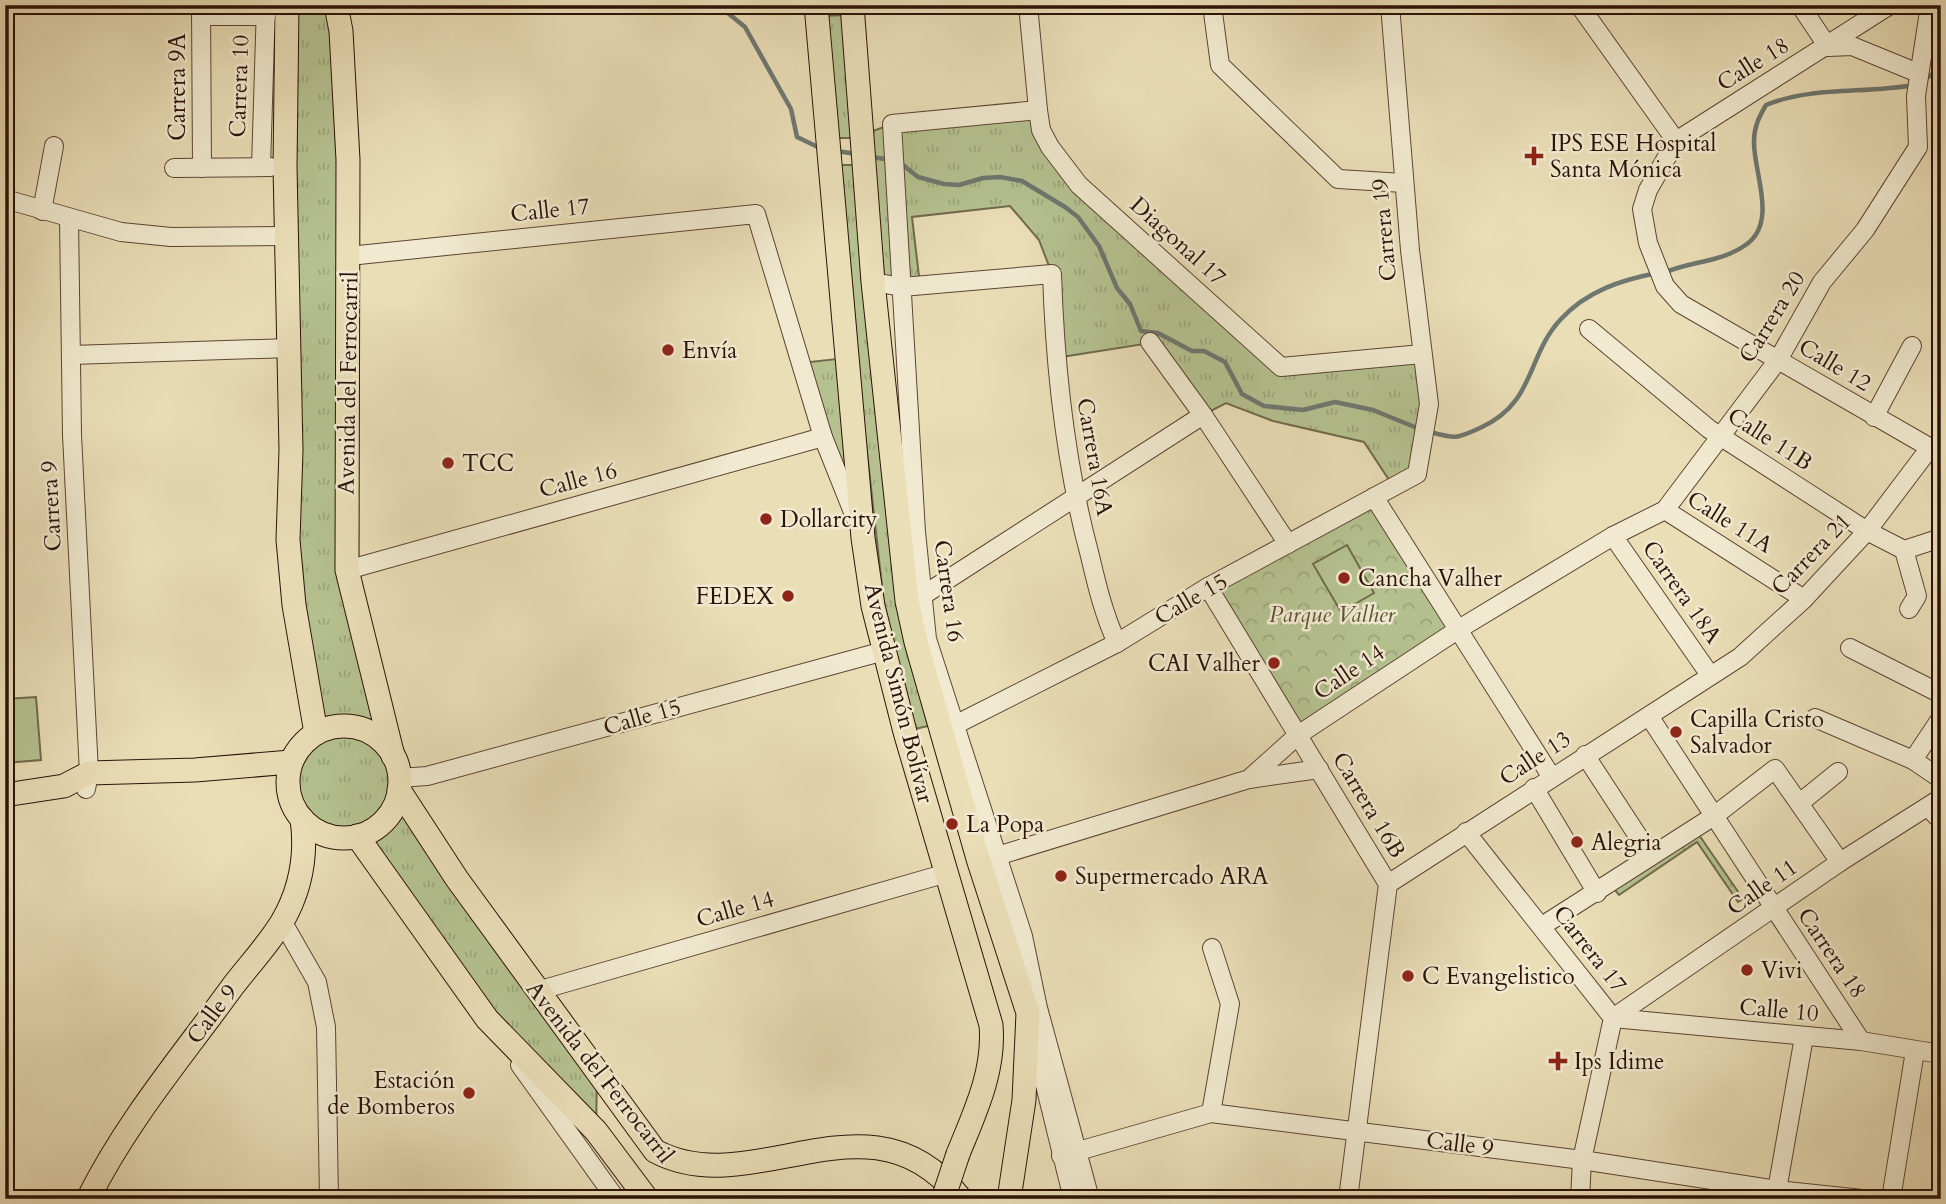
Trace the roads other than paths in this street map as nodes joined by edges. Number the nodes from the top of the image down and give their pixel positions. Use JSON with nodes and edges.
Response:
{"nodes":[{"id":1,"x":336,"y":5,"type":"edge"},
{"id":2,"x":816,"y":5,"type":"edge"},
{"id":3,"x":852,"y":5,"type":"edge"},
{"id":4,"x":1028,"y":5,"type":"edge"},
{"id":5,"x":1212,"y":5,"type":"edge"},
{"id":6,"x":1390,"y":5,"type":"edge"},
{"id":7,"x":1579,"y":5,"type":"edge"},
{"id":8,"x":1800,"y":5,"type":"edge"},
{"id":9,"x":1890,"y":5,"type":"edge"},
{"id":10,"x":1930,"y":5,"type":"edge"},
{"id":11,"x":273,"y":9,"type":"edge"},
{"id":12,"x":201,"y":10,"type":"edge"},
{"id":13,"x":1828,"y":47,"type":"junction"},
{"id":14,"x":1918,"y":73,"type":"junction"},
{"id":15,"x":1038,"y":110,"type":"junction"},
{"id":16,"x":1676,"y":141,"type":"junction"},
{"id":17,"x":54,"y":146,"type":"dead end"},
{"id":18,"x":261,"y":167,"type":"junction"},
{"id":19,"x":285,"y":167,"type":"junction"},
{"id":20,"x":174,"y":168,"type":"dead end"},
{"id":21,"x":202,"y":168,"type":"junction"},
{"id":22,"x":1404,"y":183,"type":"junction"},
{"id":23,"x":5,"y":199,"type":"edge"},
{"id":24,"x":42,"y":211,"type":"junction"},
{"id":25,"x":69,"y":219,"type":"junction"},
{"id":26,"x":287,"y":236,"type":"junction"},
{"id":27,"x":349,"y":256,"type":"junction"},
{"id":28,"x":873,"y":282,"type":"junction"},
{"id":29,"x":911,"y":286,"type":"junction"},
{"id":30,"x":1589,"y":329,"type":"dead end"},
{"id":31,"x":1150,"y":342,"type":"dead end"},
{"id":32,"x":1912,"y":346,"type":"dead end"},
{"id":33,"x":290,"y":348,"type":"junction"},
{"id":34,"x":1422,"y":354,"type":"junction"},
{"id":35,"x":71,"y":355,"type":"junction"},
{"id":36,"x":1778,"y":359,"type":"junction"},
{"id":37,"x":1203,"y":415,"type":"junction"},
{"id":38,"x":1874,"y":417,"type":"junction"},
{"id":39,"x":1721,"y":436,"type":"junction"},
{"id":40,"x":822,"y":437,"type":"junction"},
{"id":41,"x":1421,"y":449,"type":"joint"},
{"id":42,"x":1935,"y":451,"type":"edge"},
{"id":43,"x":1074,"y":497,"type":"junction"},
{"id":44,"x":1374,"y":497,"type":"junction"},
{"id":45,"x":1665,"y":510,"type":"junction"},
{"id":46,"x":1867,"y":531,"type":"junction"},
{"id":47,"x":1614,"y":536,"type":"junction"},
{"id":48,"x":863,"y":538,"type":"junction"},
{"id":49,"x":1941,"y":538,"type":"edge"},
{"id":50,"x":1288,"y":544,"type":"junction"},
{"id":51,"x":1904,"y":550,"type":"junction"},
{"id":52,"x":347,"y":570,"type":"junction"},
{"id":53,"x":1208,"y":587,"type":"junction"},
{"id":54,"x":922,"y":596,"type":"junction"},
{"id":55,"x":1804,"y":598,"type":"junction"},
{"id":56,"x":1909,"y":609,"type":"dead end"},
{"id":57,"x":1459,"y":629,"type":"junction"},
{"id":58,"x":1117,"y":643,"type":"junction"},
{"id":59,"x":1850,"y":648,"type":"dead end"},
{"id":60,"x":884,"y":651,"type":"junction"},
{"id":61,"x":1710,"y":675,"type":"junction"},
{"id":62,"x":1941,"y":694,"type":"edge"},
{"id":63,"x":1282,"y":708,"type":"junction"},
{"id":64,"x":1649,"y":716,"type":"junction"},
{"id":65,"x":1815,"y":718,"type":"dead end"},
{"id":66,"x":1941,"y":718,"type":"edge"},
{"id":67,"x":1316,"y":723,"type":"junction"},
{"id":68,"x":949,"y":727,"type":"junction"},
{"id":69,"x":316,"y":733,"type":"junction"},
{"id":70,"x":1298,"y":735,"type":"junction"},
{"id":71,"x":1585,"y":755,"type":"junction"},
{"id":72,"x":393,"y":756,"type":"junction"},
{"id":73,"x":1913,"y":760,"type":"junction"},
{"id":74,"x":290,"y":769,"type":"junction"},
{"id":75,"x":1319,"y":769,"type":"junction"},
{"id":76,"x":1838,"y":772,"type":"dead end"},
{"id":77,"x":1552,"y":776,"type":"junction"},
{"id":78,"x":1249,"y":779,"type":"junction"},
{"id":79,"x":1941,"y":779,"type":"edge"},
{"id":80,"x":80,"y":783,"type":"junction"},
{"id":81,"x":400,"y":784,"type":"junction"},
{"id":82,"x":1534,"y":788,"type":"junction"},
{"id":83,"x":5,"y":795,"type":"edge"},
{"id":84,"x":1801,"y":802,"type":"junction"},
{"id":85,"x":1935,"y":802,"type":"edge"},
{"id":86,"x":1714,"y":816,"type":"junction"},
{"id":87,"x":302,"y":819,"type":"junction"},
{"id":88,"x":1941,"y":821,"type":"edge"},
{"id":89,"x":1466,"y":832,"type":"junction"},
{"id":90,"x":357,"y":836,"type":"junction"},
{"id":91,"x":997,"y":856,"type":"junction"},
{"id":92,"x":1651,"y":856,"type":"junction"},
{"id":93,"x":1840,"y":862,"type":"junction"},
{"id":94,"x":947,"y":873,"type":"junction"},
{"id":95,"x":1388,"y":884,"type":"junction"},
{"id":96,"x":1597,"y":892,"type":"junction"},
{"id":97,"x":1773,"y":911,"type":"junction"},
{"id":98,"x":282,"y":921,"type":"junction"},
{"id":99,"x":1542,"y":926,"type":"junction"},
{"id":100,"x":1212,"y":948,"type":"dead end"},
{"id":101,"x":537,"y":991,"type":"junction"},
{"id":102,"x":1033,"y":1010,"type":"junction"},
{"id":103,"x":1613,"y":1018,"type":"junction"},
{"id":104,"x":487,"y":1019,"type":"junction"},
{"id":105,"x":1804,"y":1037,"type":"junction"},
{"id":106,"x":1861,"y":1041,"type":"junction"},
{"id":107,"x":1916,"y":1051,"type":"junction"},
{"id":108,"x":1941,"y":1054,"type":"edge"},
{"id":109,"x":1211,"y":1113,"type":"junction"},
{"id":110,"x":1358,"y":1131,"type":"junction"},
{"id":111,"x":1069,"y":1154,"type":"junction"},
{"id":112,"x":1582,"y":1160,"type":"junction"},
{"id":113,"x":802,"y":1176,"type":"dead end"},
{"id":114,"x":736,"y":1186,"type":"dead end"},
{"id":115,"x":1773,"y":1194,"type":"edge"},
{"id":116,"x":88,"y":1199,"type":"edge"},
{"id":117,"x":329,"y":1199,"type":"edge"},
{"id":118,"x":616,"y":1199,"type":"edge"},
{"id":119,"x":647,"y":1199,"type":"edge"},
{"id":120,"x":943,"y":1199,"type":"edge"},
{"id":121,"x":961,"y":1199,"type":"edge"},
{"id":122,"x":1009,"y":1199,"type":"edge"},
{"id":123,"x":1073,"y":1199,"type":"edge"},
{"id":124,"x":1090,"y":1199,"type":"edge"},
{"id":125,"x":1348,"y":1199,"type":"edge"},
{"id":126,"x":1580,"y":1199,"type":"edge"},
{"id":127,"x":1863,"y":1199,"type":"edge"},
{"id":128,"x":1891,"y":1199,"type":"edge"}],
"edges":[{"from":1,"to":27,"type":"main road","name":"Avenida del Ferrocarril"},
{"from":2,"to":48,"type":"main road","name":"Avenida Simón Bolívar"},
{"from":3,"to":28,"type":"main road","name":"Avenida Simón Bolívar"},
{"from":4,"to":15,"type":"street","name":"Diagonal 17"},
{"from":5,"to":22,"type":"street"},
{"from":6,"to":22,"type":"street","name":"Carrera 19"},
{"from":7,"to":16,"type":"street"},
{"from":8,"to":13,"type":"street"},
{"from":9,"to":13,"type":"street","name":"Calle 18"},
{"from":10,"to":14,"type":"street"},
{"from":11,"to":12,"type":"street"},
{"from":11,"to":18,"type":"street","name":"Carrera 10"},
{"from":11,"to":19,"type":"main road"},
{"from":12,"to":21,"type":"street","name":"Carrera 9A"},
{"from":13,"to":14,"type":"street"},
{"from":13,"to":16,"type":"street","name":"Calle 18"},
{"from":14,"to":36,"type":"street","name":"Carrera 20"},
{"from":15,"to":29,"type":"street","name":"Carrera 16"},
{"from":15,"to":34,"type":"street","name":"Diagonal 17"},
{"from":16,"to":36,"type":"street","name":"Calle 12"},
{"from":17,"to":24,"type":"street"},
{"from":18,"to":19,"type":"street"},
{"from":18,"to":21,"type":"street"},
{"from":19,"to":26,"type":"main road"},
{"from":20,"to":21,"type":"street"},
{"from":22,"to":34,"type":"street","name":"Carrera 19"},
{"from":23,"to":24,"type":"street"},
{"from":24,"to":25,"type":"street"},
{"from":25,"to":26,"type":"street"},
{"from":25,"to":35,"type":"street","name":"Carrera 9"},
{"from":26,"to":33,"type":"main road"},
{"from":27,"to":40,"type":"street","name":"Calle 17"},
{"from":27,"to":52,"type":"main road","name":"Avenida del Ferrocarril"},
{"from":28,"to":29,"type":"street"},
{"from":28,"to":68,"type":"main road","name":"Avenida Simón Bolívar"},
{"from":29,"to":43,"type":"street","name":"Carrera 16A"},
{"from":29,"to":54,"type":"street","name":"Carrera 16"},
{"from":30,"to":39,"type":"street","name":"Calle 11B"},
{"from":31,"to":37,"type":"street"},
{"from":32,"to":38,"type":"street"},
{"from":33,"to":35,"type":"street"},
{"from":33,"to":69,"type":"main road"},
{"from":34,"to":41,"type":"street","name":"Carrera 19"},
{"from":35,"to":80,"type":"street","name":"Carrera 9"},
{"from":36,"to":38,"type":"street","name":"Calle 12"},
{"from":36,"to":39,"type":"street","name":"Carrera 20"},
{"from":37,"to":43,"type":"street"},
{"from":37,"to":50,"type":"street"},
{"from":38,"to":42,"type":"street","name":"Calle 12"},
{"from":39,"to":45,"type":"street","name":"Carrera 20"},
{"from":39,"to":46,"type":"street","name":"Calle 11B"},
{"from":40,"to":48,"type":"street"},
{"from":40,"to":52,"type":"street","name":"Calle 16"},
{"from":41,"to":44,"type":"street","name":"Calle 15"},
{"from":42,"to":46,"type":"street","name":"Carrera 21"},
{"from":43,"to":54,"type":"street"},
{"from":43,"to":58,"type":"street","name":"Carrera 16A"},
{"from":44,"to":50,"type":"street","name":"Calle 15"},
{"from":44,"to":57,"type":"street"},
{"from":45,"to":47,"type":"street","name":"Calle 14"},
{"from":45,"to":55,"type":"street","name":"Calle 11A"},
{"from":46,"to":51,"type":"street","name":"Calle 11B"},
{"from":46,"to":55,"type":"street","name":"Carrera 21"},
{"from":47,"to":57,"type":"street","name":"Calle 14"},
{"from":47,"to":61,"type":"street","name":"Carrera 18A"},
{"from":48,"to":60,"type":"main road","name":"Avenida Simón Bolívar"},
{"from":49,"to":51,"type":"street"},
{"from":50,"to":53,"type":"street","name":"Calle 15"},
{"from":51,"to":56,"type":"street"},
{"from":52,"to":72,"type":"main road","name":"Avenida del Ferrocarril"},
{"from":53,"to":58,"type":"street","name":"Calle 15"},
{"from":53,"to":63,"type":"street","name":"Carrera 16B"},
{"from":54,"to":68,"type":"street","name":"Carrera 16"},
{"from":55,"to":61,"type":"street","name":"Carrera 21"},
{"from":57,"to":67,"type":"street","name":"Calle 14"},
{"from":57,"to":77,"type":"street"},
{"from":58,"to":68,"type":"street","name":"Calle 15"},
{"from":59,"to":62,"type":"street"},
{"from":60,"to":81,"type":"street","name":"Calle 15"},
{"from":60,"to":94,"type":"main road","name":"Avenida Simón Bolívar"},
{"from":61,"to":64,"type":"street","name":"Calle 13"},
{"from":63,"to":67,"type":"street"},
{"from":63,"to":70,"type":"street","name":"Carrera 16B"},
{"from":64,"to":71,"type":"street","name":"Calle 13"},
{"from":64,"to":86,"type":"street","name":"Carrera 18"},
{"from":65,"to":73,"type":"street"},
{"from":66,"to":73,"type":"street"},
{"from":67,"to":70,"type":"street","name":"Calle 14"},
{"from":68,"to":91,"type":"street","name":"Carrera 16"},
{"from":68,"to":102,"type":"main road","name":"Avenida Simón Bolívar"},
{"from":69,"to":72,"type":"main road"},
{"from":69,"to":74,"type":"main road"},
{"from":70,"to":75,"type":"street","name":"Carrera 16B"},
{"from":70,"to":78,"type":"street","name":"Calle 14"},
{"from":71,"to":77,"type":"street","name":"Calle 13"},
{"from":71,"to":92,"type":"street"},
{"from":72,"to":81,"type":"main road"},
{"from":73,"to":79,"type":"street"},
{"from":74,"to":80,"type":"main road"},
{"from":74,"to":87,"type":"main road"},
{"from":75,"to":78,"type":"street","name":"Calle 14"},
{"from":75,"to":95,"type":"street","name":"Carrera 16B"},
{"from":76,"to":84,"type":"street"},
{"from":77,"to":82,"type":"street","name":"Calle 13"},
{"from":78,"to":91,"type":"street","name":"Calle 14"},
{"from":80,"to":83,"type":"main road"},
{"from":81,"to":90,"type":"main road"},
{"from":81,"to":101,"type":"main road","name":"Avenida del Ferrocarril"},
{"from":82,"to":89,"type":"street","name":"Calle 13"},
{"from":82,"to":96,"type":"street"},
{"from":84,"to":86,"type":"street"},
{"from":84,"to":93,"type":"street"},
{"from":85,"to":88,"type":"street"},
{"from":85,"to":93,"type":"street","name":"Calle 11"},
{"from":86,"to":92,"type":"street"},
{"from":86,"to":97,"type":"street","name":"Carrera 18"},
{"from":87,"to":90,"type":"main road"},
{"from":87,"to":98,"type":"main road","name":"Calle 9"},
{"from":89,"to":95,"type":"street","name":"Calle 13"},
{"from":89,"to":99,"type":"street","name":"Carrera 17"},
{"from":90,"to":104,"type":"main road","name":"Avenida del Ferrocarril"},
{"from":91,"to":102,"type":"street","name":"Carrera 16"},
{"from":92,"to":96,"type":"street"},
{"from":93,"to":97,"type":"street","name":"Calle 11"},
{"from":94,"to":101,"type":"street","name":"Calle 14"},
{"from":94,"to":120,"type":"main road","name":"Avenida Simón Bolívar","bridge":true},
{"from":95,"to":110,"type":"street","name":"Carrera 16B"},
{"from":96,"to":99,"type":"street"},
{"from":97,"to":103,"type":"street","name":"Calle 11"},
{"from":97,"to":106,"type":"street","name":"Carrera 18"},
{"from":98,"to":116,"type":"main road","name":"Calle 9"},
{"from":98,"to":117,"type":"street"},
{"from":99,"to":103,"type":"street","name":"Carrera 17"},
{"from":100,"to":109,"type":"street"},
{"from":101,"to":114,"type":"main road","name":"Avenida del Ferrocarril"},
{"from":102,"to":111,"type":"street","name":"Carrera 16"},
{"from":102,"to":122,"type":"main road","name":"Avenida Simón Bolívar"},
{"from":103,"to":105,"type":"street","name":"Calle 10"},
{"from":103,"to":112,"type":"street","name":"Carrera 17"},
{"from":104,"to":118,"type":"street"},
{"from":104,"to":119,"type":"main road","name":"Avenida del Ferrocarril"},
{"from":105,"to":106,"type":"street","name":"Calle 10"},
{"from":105,"to":115,"type":"street"},
{"from":106,"to":107,"type":"street","name":"Calle 10"},
{"from":107,"to":108,"type":"street","name":"Calle 10"},
{"from":107,"to":128,"type":"street"},
{"from":109,"to":110,"type":"street","name":"Calle 9"},
{"from":109,"to":111,"type":"street","name":"Calle 9"},
{"from":110,"to":112,"type":"street","name":"Calle 9"},
{"from":110,"to":125,"type":"street","name":"Carrera 16B"},
{"from":111,"to":123,"type":"street","name":"Carrera 16"},
{"from":111,"to":124,"type":"street","name":"Carrera 16"},
{"from":112,"to":115,"type":"street","name":"Calle 9"},
{"from":112,"to":126,"type":"street","name":"Carrera 17"},
{"from":113,"to":121,"type":"main road"},
{"from":115,"to":127,"type":"street","name":"Calle 9"}]}
